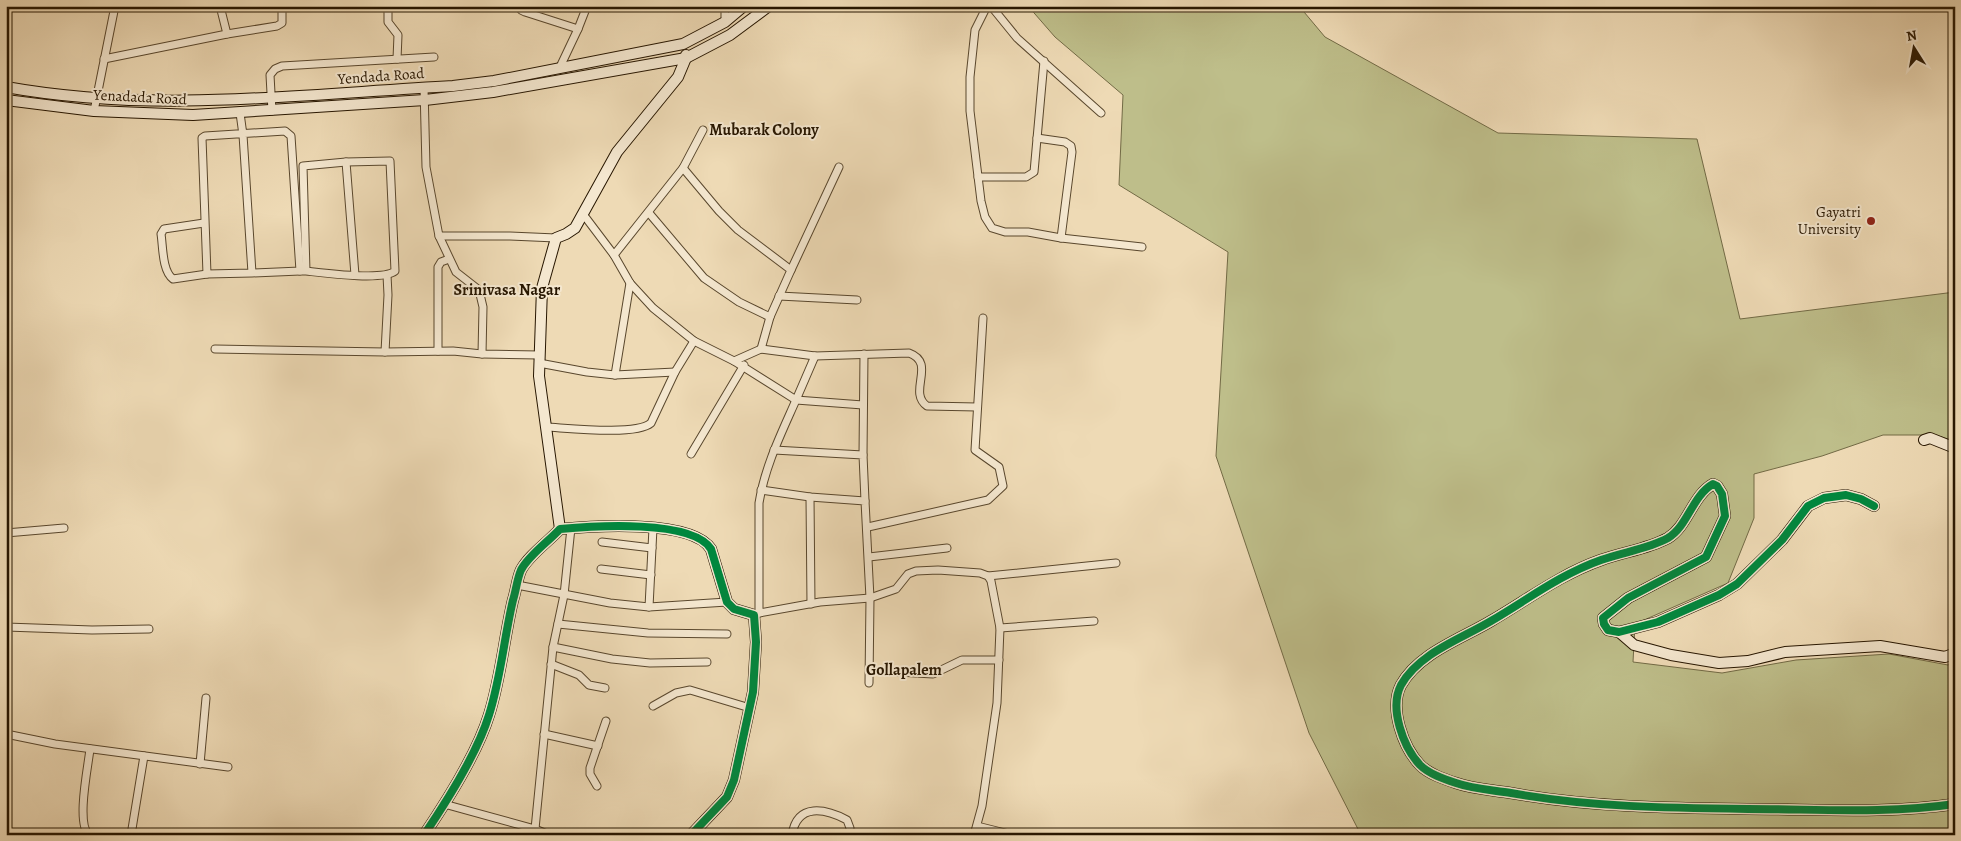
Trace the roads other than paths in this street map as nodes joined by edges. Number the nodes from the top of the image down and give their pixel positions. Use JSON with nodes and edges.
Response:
{"nodes":[{"id":1,"x":115,"y":6,"type":"edge"},
{"id":2,"x":220,"y":6,"type":"edge"},
{"id":3,"x":282,"y":6,"type":"edge"},
{"id":4,"x":388,"y":6,"type":"edge"},
{"id":5,"x":520,"y":6,"type":"edge"},
{"id":6,"x":587,"y":6,"type":"edge"},
{"id":7,"x":725,"y":6,"type":"edge"},
{"id":8,"x":744,"y":6,"type":"edge"},
{"id":9,"x":769,"y":6,"type":"edge"},
{"id":10,"x":987,"y":6,"type":"edge"},
{"id":11,"x":991,"y":6,"type":"edge"},
{"id":12,"x":724,"y":22,"type":"junction"},
{"id":13,"x":578,"y":29,"type":"junction"},
{"id":14,"x":227,"y":34,"type":"junction"},
{"id":15,"x":683,"y":44,"type":"junction"},
{"id":16,"x":434,"y":57,"type":"dead end"},
{"id":17,"x":686,"y":58,"type":"junction"},
{"id":18,"x":104,"y":59,"type":"junction"},
{"id":19,"x":397,"y":59,"type":"junction"},
{"id":20,"x":1044,"y":62,"type":"junction"},
{"id":21,"x":560,"y":67,"type":"junction"},
{"id":22,"x":6,"y":87,"type":"edge"},
{"id":23,"x":424,"y":88,"type":"junction"},
{"id":24,"x":271,"y":98,"type":"junction"},
{"id":25,"x":96,"y":99,"type":"junction"},
{"id":26,"x":6,"y":100,"type":"edge"},
{"id":27,"x":425,"y":100,"type":"junction"},
{"id":28,"x":94,"y":111,"type":"junction"},
{"id":29,"x":272,"y":111,"type":"junction"},
{"id":30,"x":240,"y":113,"type":"junction"},
{"id":31,"x":1101,"y":114,"type":"dead end"},
{"id":32,"x":703,"y":130,"type":"dead end"},
{"id":33,"x":243,"y":135,"type":"junction"},
{"id":34,"x":1037,"y":138,"type":"junction"},
{"id":35,"x":346,"y":162,"type":"junction"},
{"id":36,"x":839,"y":167,"type":"dead end"},
{"id":37,"x":683,"y":168,"type":"junction"},
{"id":38,"x":978,"y":177,"type":"junction"},
{"id":39,"x":649,"y":213,"type":"junction"},
{"id":40,"x":583,"y":214,"type":"junction"},
{"id":41,"x":204,"y":223,"type":"junction"},
{"id":42,"x":439,"y":236,"type":"junction"},
{"id":43,"x":556,"y":238,"type":"junction"},
{"id":44,"x":1061,"y":238,"type":"junction"},
{"id":45,"x":1142,"y":247,"type":"dead end"},
{"id":46,"x":614,"y":255,"type":"junction"},
{"id":47,"x":449,"y":259,"type":"junction"},
{"id":48,"x":791,"y":270,"type":"junction"},
{"id":49,"x":303,"y":271,"type":"junction"},
{"id":50,"x":252,"y":273,"type":"junction"},
{"id":51,"x":207,"y":274,"type":"junction"},
{"id":52,"x":355,"y":275,"type":"junction"},
{"id":53,"x":387,"y":275,"type":"junction"},
{"id":54,"x":630,"y":283,"type":"junction"},
{"id":55,"x":780,"y":296,"type":"junction"},
{"id":56,"x":857,"y":300,"type":"dead end"},
{"id":57,"x":770,"y":317,"type":"junction"},
{"id":58,"x":983,"y":318,"type":"dead end"},
{"id":59,"x":694,"y":341,"type":"junction"},
{"id":60,"x":215,"y":349,"type":"dead end"},
{"id":61,"x":761,"y":349,"type":"junction"},
{"id":62,"x":438,"y":351,"type":"junction"},
{"id":63,"x":385,"y":352,"type":"junction"},
{"id":64,"x":482,"y":354,"type":"junction"},
{"id":65,"x":864,"y":354,"type":"junction"},
{"id":66,"x":815,"y":356,"type":"junction"},
{"id":67,"x":539,"y":359,"type":"junction"},
{"id":68,"x":734,"y":360,"type":"junction"},
{"id":69,"x":744,"y":365,"type":"junction"},
{"id":70,"x":674,"y":372,"type":"junction"},
{"id":71,"x":615,"y":375,"type":"junction"},
{"id":72,"x":796,"y":400,"type":"junction"},
{"id":73,"x":863,"y":405,"type":"junction"},
{"id":74,"x":977,"y":407,"type":"junction"},
{"id":75,"x":546,"y":427,"type":"junction"},
{"id":76,"x":1924,"y":440,"type":"dead end"},
{"id":77,"x":1955,"y":448,"type":"edge"},
{"id":78,"x":774,"y":450,"type":"junction"},
{"id":79,"x":691,"y":454,"type":"dead end"},
{"id":80,"x":863,"y":455,"type":"junction"},
{"id":81,"x":761,"y":490,"type":"junction"},
{"id":82,"x":810,"y":496,"type":"junction"},
{"id":83,"x":865,"y":501,"type":"junction"},
{"id":84,"x":1874,"y":506,"type":"dead end"},
{"id":85,"x":868,"y":527,"type":"junction"},
{"id":86,"x":64,"y":528,"type":"dead end"},
{"id":87,"x":653,"y":528,"type":"junction"},
{"id":88,"x":566,"y":529,"type":"junction"},
{"id":89,"x":6,"y":533,"type":"edge"},
{"id":90,"x":602,"y":542,"type":"dead end"},
{"id":91,"x":652,"y":548,"type":"junction"},
{"id":92,"x":947,"y":548,"type":"dead end"},
{"id":93,"x":869,"y":556,"type":"junction"},
{"id":94,"x":1116,"y":562,"type":"dead end"},
{"id":95,"x":601,"y":569,"type":"dead end"},
{"id":96,"x":651,"y":575,"type":"junction"},
{"id":97,"x":988,"y":576,"type":"junction"},
{"id":98,"x":517,"y":585,"type":"junction"},
{"id":99,"x":564,"y":595,"type":"junction"},
{"id":100,"x":870,"y":598,"type":"junction"},
{"id":101,"x":727,"y":602,"type":"junction"},
{"id":102,"x":811,"y":604,"type":"junction"},
{"id":103,"x":649,"y":607,"type":"junction"},
{"id":104,"x":756,"y":614,"type":"junction"},
{"id":105,"x":1094,"y":621,"type":"dead end"},
{"id":106,"x":558,"y":624,"type":"junction"},
{"id":107,"x":6,"y":627,"type":"edge"},
{"id":108,"x":1000,"y":628,"type":"junction"},
{"id":109,"x":149,"y":629,"type":"dead end"},
{"id":110,"x":1619,"y":632,"type":"junction"},
{"id":111,"x":727,"y":634,"type":"dead end"},
{"id":112,"x":553,"y":647,"type":"junction"},
{"id":113,"x":1955,"y":653,"type":"edge"},
{"id":114,"x":999,"y":660,"type":"junction"},
{"id":115,"x":707,"y":662,"type":"dead end"},
{"id":116,"x":551,"y":664,"type":"junction"},
{"id":117,"x":898,"y":672,"type":"dead end"},
{"id":118,"x":869,"y":683,"type":"dead end"},
{"id":119,"x":605,"y":688,"type":"dead end"},
{"id":120,"x":206,"y":698,"type":"dead end"},
{"id":121,"x":653,"y":706,"type":"dead end"},
{"id":122,"x":750,"y":708,"type":"junction"},
{"id":123,"x":606,"y":721,"type":"dead end"},
{"id":124,"x":6,"y":734,"type":"edge"},
{"id":125,"x":544,"y":734,"type":"junction"},
{"id":126,"x":598,"y":746,"type":"junction"},
{"id":127,"x":90,"y":749,"type":"junction"},
{"id":128,"x":144,"y":756,"type":"junction"},
{"id":129,"x":200,"y":764,"type":"junction"},
{"id":130,"x":228,"y":767,"type":"dead end"},
{"id":131,"x":597,"y":786,"type":"dead end"},
{"id":132,"x":444,"y":804,"type":"junction"},
{"id":133,"x":1955,"y":804,"type":"edge"},
{"id":134,"x":977,"y":826,"type":"junction"},
{"id":135,"x":535,"y":829,"type":"junction"},
{"id":136,"x":89,"y":835,"type":"edge"},
{"id":137,"x":131,"y":835,"type":"edge"},
{"id":138,"x":424,"y":835,"type":"edge"},
{"id":139,"x":549,"y":835,"type":"edge"},
{"id":140,"x":691,"y":835,"type":"edge"},
{"id":141,"x":792,"y":835,"type":"edge"},
{"id":142,"x":850,"y":835,"type":"edge"},
{"id":143,"x":974,"y":835,"type":"edge"},
{"id":144,"x":1013,"y":835,"type":"edge"}],
"edges":[{"from":1,"to":18,"type":"street"},
{"from":2,"to":14,"type":"street"},
{"from":3,"to":14,"type":"street"},
{"from":4,"to":19,"type":"street"},
{"from":5,"to":13,"type":"street"},
{"from":6,"to":13,"type":"street"},
{"from":7,"to":12,"type":"street"},
{"from":8,"to":12,"type":"street","name":"Yendada Road"},
{"from":9,"to":17,"type":"street","name":"Yendada Road"},
{"from":10,"to":38,"type":"street"},
{"from":11,"to":20,"type":"street"},
{"from":12,"to":15,"type":"street","name":"Yendada Road"},
{"from":13,"to":21,"type":"street"},
{"from":14,"to":18,"type":"street"},
{"from":15,"to":17,"type":"street"},
{"from":15,"to":21,"type":"street","name":"Yendada Road"},
{"from":16,"to":19,"type":"street"},
{"from":17,"to":27,"type":"street","name":"Yendada Road"},
{"from":17,"to":40,"type":"street"},
{"from":18,"to":25,"type":"street"},
{"from":19,"to":24,"type":"street"},
{"from":20,"to":31,"type":"street"},
{"from":20,"to":34,"type":"street"},
{"from":21,"to":23,"type":"street","name":"Yendada Road"},
{"from":22,"to":25,"type":"street","name":"Yendada Road"},
{"from":23,"to":24,"type":"street","name":"Yendada Road"},
{"from":23,"to":27,"type":"street"},
{"from":24,"to":25,"type":"street","name":"Yendada Road"},
{"from":24,"to":29,"type":"street"},
{"from":25,"to":28,"type":"street"},
{"from":26,"to":28,"type":"street","name":"Yenadada Road"},
{"from":27,"to":29,"type":"street","name":"Yendada Road"},
{"from":27,"to":42,"type":"street"},
{"from":28,"to":30,"type":"street","name":"Yenadada Road"},
{"from":29,"to":30,"type":"street","name":"Yenadada Road"},
{"from":30,"to":33,"type":"street"},
{"from":32,"to":37,"type":"street"},
{"from":33,"to":41,"type":"street"},
{"from":33,"to":49,"type":"street"},
{"from":33,"to":50,"type":"street"},
{"from":34,"to":38,"type":"street"},
{"from":34,"to":44,"type":"street"},
{"from":35,"to":49,"type":"street"},
{"from":35,"to":52,"type":"street"},
{"from":35,"to":53,"type":"street"},
{"from":36,"to":48,"type":"street"},
{"from":37,"to":39,"type":"street"},
{"from":37,"to":48,"type":"street"},
{"from":38,"to":44,"type":"street"},
{"from":39,"to":46,"type":"street"},
{"from":39,"to":57,"type":"street"},
{"from":40,"to":43,"type":"street"},
{"from":40,"to":46,"type":"street"},
{"from":41,"to":51,"type":"street"},
{"from":41,"to":51,"type":"street"},
{"from":42,"to":43,"type":"street"},
{"from":42,"to":47,"type":"street"},
{"from":43,"to":67,"type":"street"},
{"from":44,"to":45,"type":"street"},
{"from":46,"to":54,"type":"street"},
{"from":47,"to":62,"type":"street"},
{"from":47,"to":64,"type":"street"},
{"from":48,"to":55,"type":"street"},
{"from":49,"to":50,"type":"street"},
{"from":49,"to":52,"type":"street"},
{"from":50,"to":51,"type":"street"},
{"from":52,"to":53,"type":"street"},
{"from":53,"to":63,"type":"street"},
{"from":54,"to":59,"type":"street"},
{"from":54,"to":71,"type":"street"},
{"from":55,"to":56,"type":"street"},
{"from":55,"to":57,"type":"street"},
{"from":57,"to":61,"type":"street"},
{"from":58,"to":74,"type":"street"},
{"from":59,"to":68,"type":"street"},
{"from":59,"to":70,"type":"street"},
{"from":60,"to":63,"type":"street"},
{"from":61,"to":66,"type":"street"},
{"from":61,"to":68,"type":"street"},
{"from":62,"to":63,"type":"street"},
{"from":62,"to":64,"type":"street"},
{"from":64,"to":67,"type":"street"},
{"from":65,"to":66,"type":"street"},
{"from":65,"to":73,"type":"street"},
{"from":65,"to":74,"type":"street"},
{"from":66,"to":72,"type":"street"},
{"from":67,"to":71,"type":"street"},
{"from":67,"to":75,"type":"street"},
{"from":68,"to":69,"type":"street"},
{"from":69,"to":72,"type":"street"},
{"from":69,"to":79,"type":"street"},
{"from":70,"to":71,"type":"street"},
{"from":70,"to":75,"type":"street"},
{"from":72,"to":73,"type":"street"},
{"from":72,"to":78,"type":"street"},
{"from":73,"to":80,"type":"street"},
{"from":74,"to":85,"type":"street"},
{"from":75,"to":88,"type":"street"},
{"from":76,"to":77,"type":"street"},
{"from":78,"to":80,"type":"street"},
{"from":78,"to":81,"type":"street"},
{"from":80,"to":83,"type":"street"},
{"from":81,"to":82,"type":"street"},
{"from":81,"to":104,"type":"street"},
{"from":82,"to":83,"type":"street"},
{"from":82,"to":102,"type":"street"},
{"from":83,"to":85,"type":"street"},
{"from":84,"to":110,"type":"street"},
{"from":85,"to":93,"type":"street"},
{"from":86,"to":89,"type":"street"},
{"from":87,"to":88,"type":"street"},
{"from":87,"to":91,"type":"street"},
{"from":87,"to":101,"type":"street"},
{"from":88,"to":98,"type":"street"},
{"from":88,"to":99,"type":"street"},
{"from":90,"to":91,"type":"street"},
{"from":91,"to":96,"type":"street"},
{"from":92,"to":93,"type":"street"},
{"from":93,"to":100,"type":"street"},
{"from":94,"to":97,"type":"street"},
{"from":95,"to":96,"type":"street"},
{"from":96,"to":103,"type":"street"},
{"from":97,"to":100,"type":"street"},
{"from":97,"to":108,"type":"street"},
{"from":98,"to":99,"type":"street"},
{"from":98,"to":132,"type":"street"},
{"from":99,"to":103,"type":"street"},
{"from":99,"to":106,"type":"street"},
{"from":100,"to":102,"type":"street"},
{"from":100,"to":118,"type":"street"},
{"from":101,"to":103,"type":"street"},
{"from":101,"to":104,"type":"street"},
{"from":102,"to":104,"type":"street"},
{"from":104,"to":122,"type":"street"},
{"from":105,"to":108,"type":"street"},
{"from":106,"to":111,"type":"street"},
{"from":106,"to":112,"type":"street"},
{"from":107,"to":109,"type":"street"},
{"from":108,"to":114,"type":"street"},
{"from":110,"to":113,"type":"street"},
{"from":110,"to":133,"type":"street"},
{"from":112,"to":115,"type":"street"},
{"from":112,"to":116,"type":"street"},
{"from":114,"to":117,"type":"street"},
{"from":114,"to":134,"type":"street"},
{"from":116,"to":119,"type":"street"},
{"from":116,"to":125,"type":"street"},
{"from":120,"to":129,"type":"street"},
{"from":121,"to":122,"type":"street"},
{"from":122,"to":140,"type":"street"},
{"from":123,"to":126,"type":"street"},
{"from":124,"to":127,"type":"street"},
{"from":125,"to":126,"type":"street"},
{"from":125,"to":135,"type":"street"},
{"from":126,"to":131,"type":"street"},
{"from":127,"to":128,"type":"street"},
{"from":127,"to":136,"type":"street"},
{"from":128,"to":129,"type":"street"},
{"from":128,"to":137,"type":"street"},
{"from":129,"to":130,"type":"street"},
{"from":132,"to":135,"type":"street"},
{"from":132,"to":138,"type":"street"},
{"from":134,"to":143,"type":"street"},
{"from":134,"to":144,"type":"street"},
{"from":135,"to":139,"type":"street"},
{"from":141,"to":142,"type":"street"}]}
